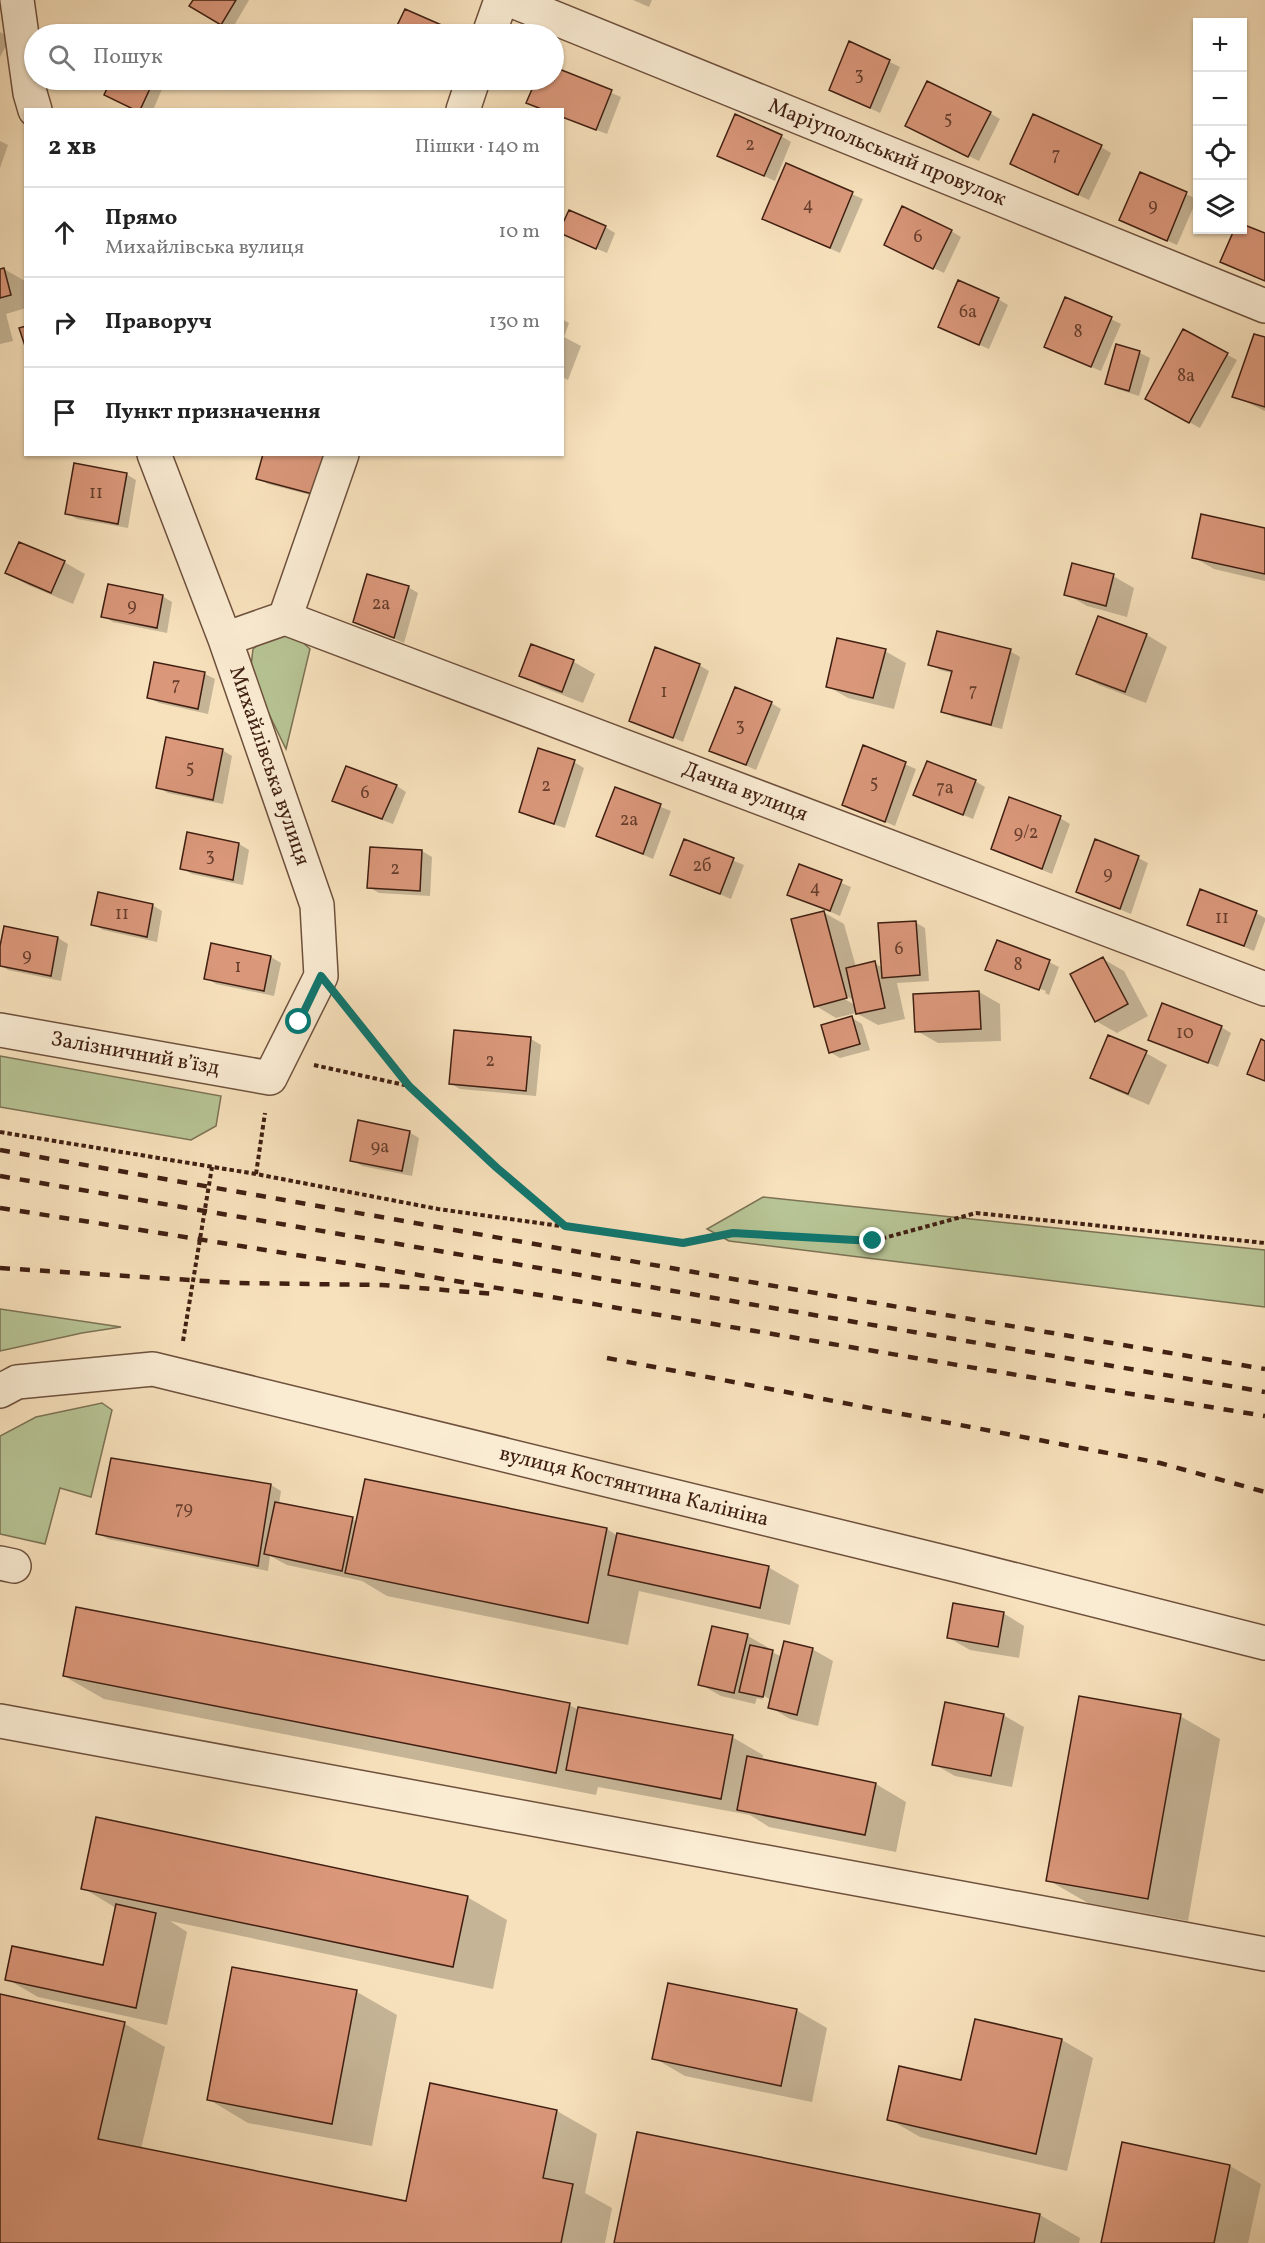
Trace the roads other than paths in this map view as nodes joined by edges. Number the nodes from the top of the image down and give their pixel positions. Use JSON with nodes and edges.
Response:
{"nodes":[{"id":1,"x":16,"y":0,"type":"edge"},
{"id":2,"x":501,"y":0,"type":"edge"},
{"id":3,"x":510,"y":0,"type":"edge"},
{"id":4,"x":493,"y":24,"type":"edge"},
{"id":5,"x":24,"y":53,"type":"edge"},
{"id":6,"x":30,"y":90,"type":"edge"},
{"id":7,"x":470,"y":90,"type":"edge"},
{"id":8,"x":34,"y":108,"type":"edge"},
{"id":9,"x":464,"y":108,"type":"edge"},
{"id":10,"x":1265,"y":306,"type":"edge"},
{"id":11,"x":155,"y":456,"type":"edge"},
{"id":12,"x":341,"y":456,"type":"edge"},
{"id":13,"x":285,"y":618,"type":"junction"},
{"id":14,"x":225,"y":639,"type":"junction"},
{"id":15,"x":1265,"y":989,"type":"edge"},
{"id":16,"x":0,"y":1030,"type":"edge"},
{"id":17,"x":270,"y":1078,"type":"joint"},
{"id":18,"x":0,"y":1391,"type":"edge"},
{"id":19,"x":1265,"y":1643,"type":"edge"},
{"id":20,"x":0,"y":1721,"type":"edge"},
{"id":21,"x":1265,"y":1954,"type":"edge"}],
"edges":[{"from":1,"to":5,"type":"street"},
{"from":2,"to":4,"type":"street"},
{"from":3,"to":10,"type":"street","name":"Маріупольський провулок"},
{"from":6,"to":8,"type":"street"},
{"from":7,"to":9,"type":"street"},
{"from":11,"to":14,"type":"street","name":"Михайлівська вулиця"},
{"from":12,"to":13,"type":"street"},
{"from":13,"to":14,"type":"street"},
{"from":13,"to":15,"type":"street","name":"Дачна вулиця"},
{"from":14,"to":17,"type":"street","name":"Михайлівська вулиця"},
{"from":16,"to":17,"type":"street","name":"Залізничний в’їзд"},
{"from":18,"to":19,"type":"street","name":"вулиця Костянтина Калініна"},
{"from":20,"to":21,"type":"street"}]}
